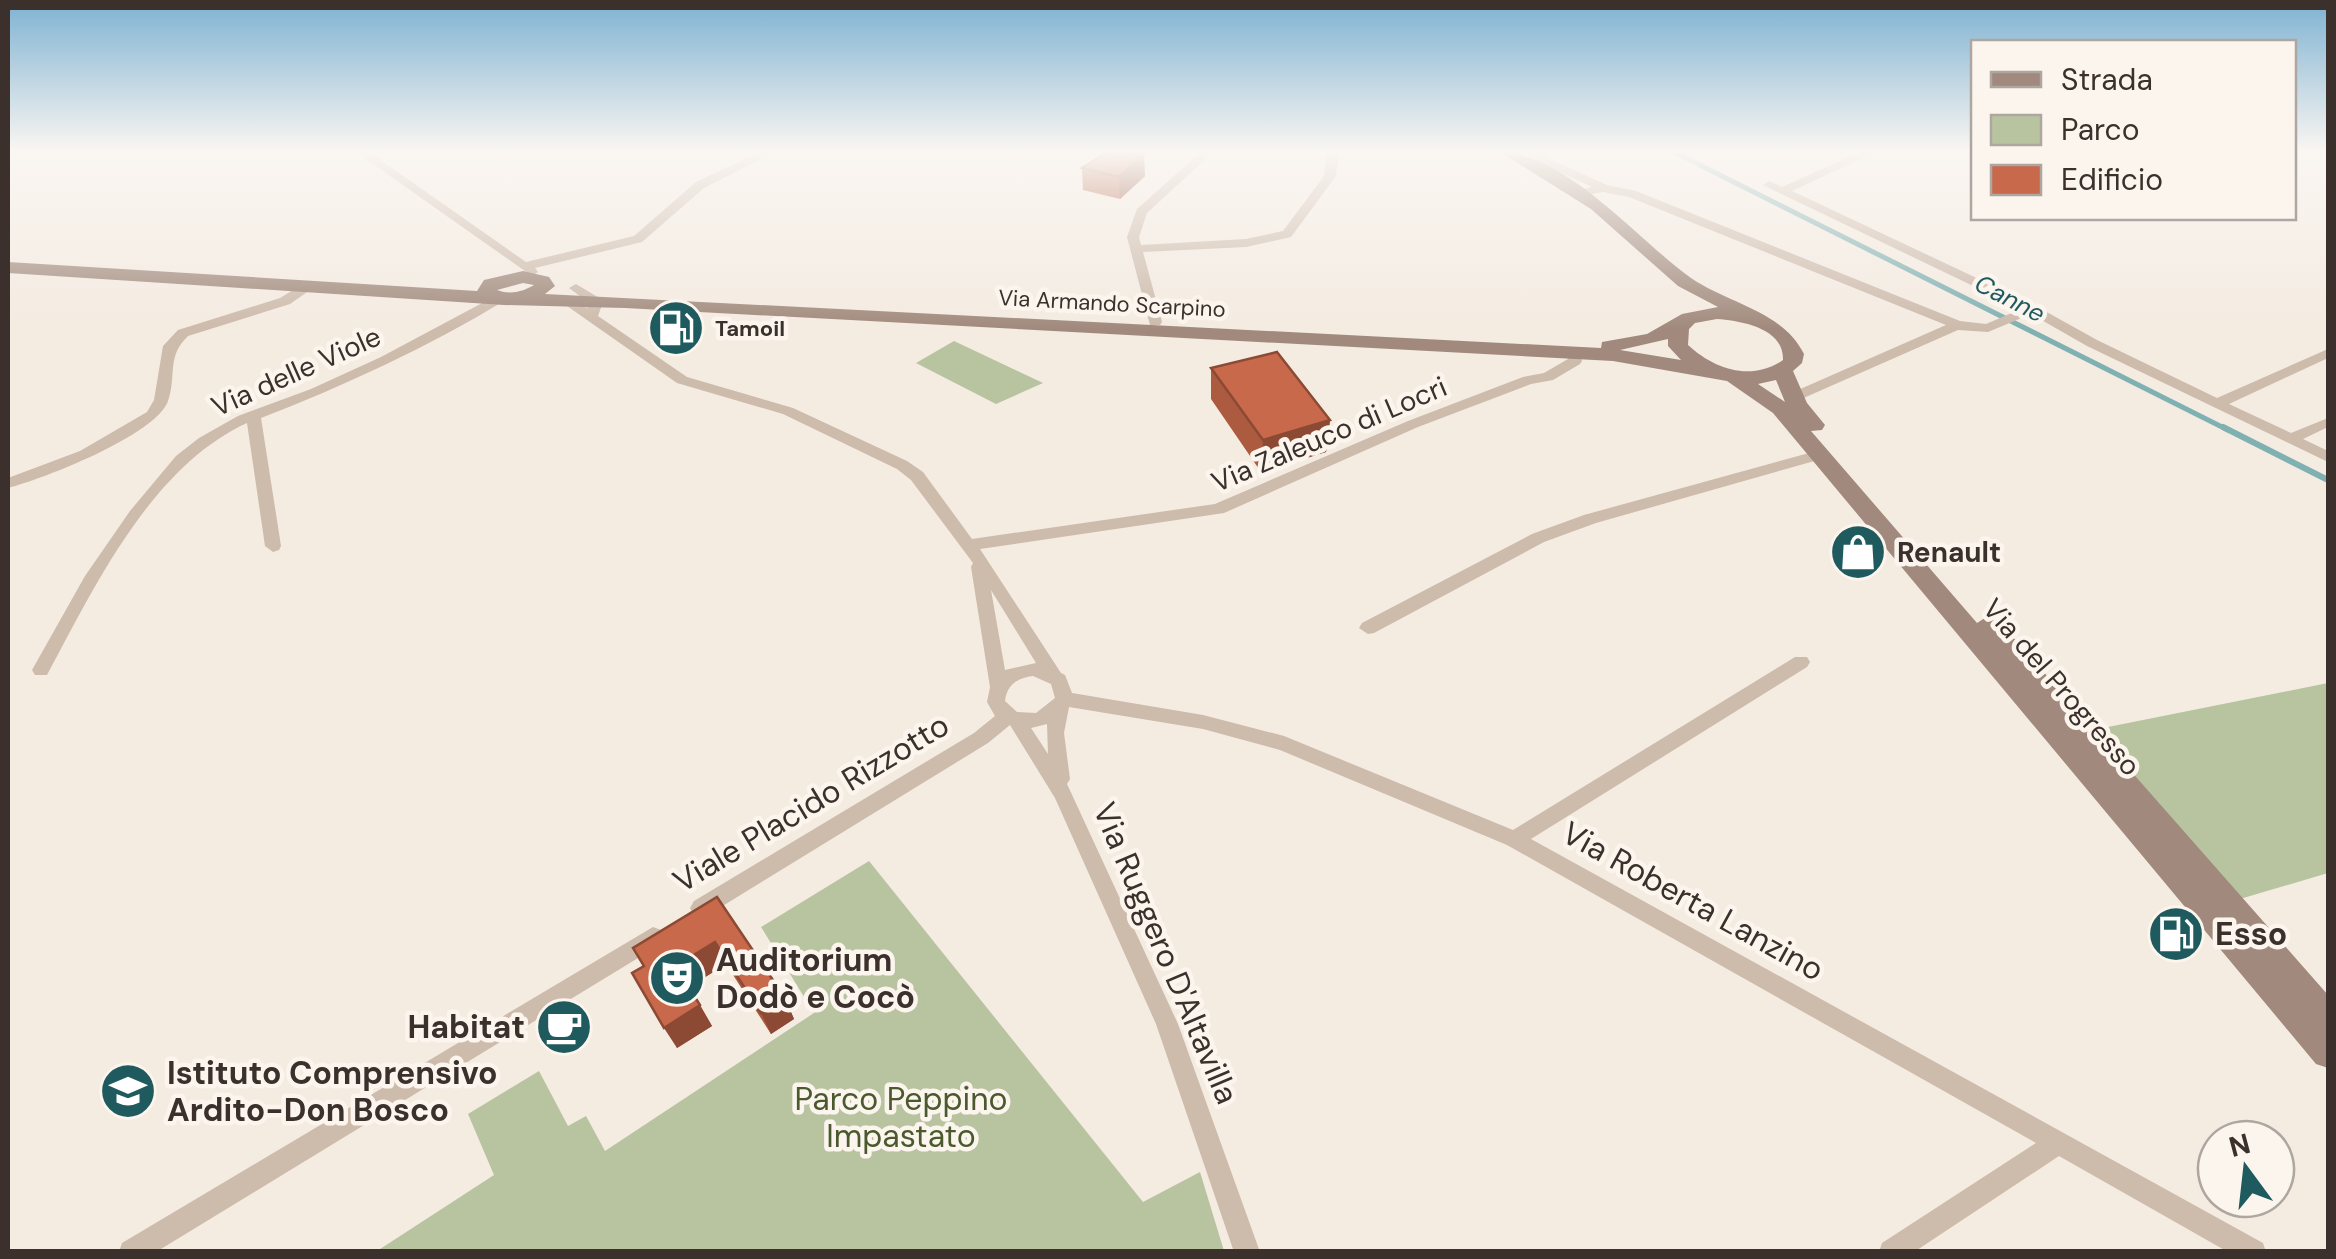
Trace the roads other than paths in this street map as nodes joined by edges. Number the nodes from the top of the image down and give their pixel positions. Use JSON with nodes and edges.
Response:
{"nodes":[{"id":1,"x":445,"y":211,"type":"edge"},
{"id":2,"x":670,"y":211,"type":"edge"},
{"id":3,"x":1142,"y":211,"type":"edge"},
{"id":4,"x":1304,"y":211,"type":"edge"},
{"id":5,"x":1588,"y":211,"type":"edge"},
{"id":6,"x":1602,"y":211,"type":"edge"},
{"id":7,"x":1673,"y":211,"type":"edge"},
{"id":8,"x":1821,"y":211,"type":"edge"},
{"id":9,"x":1136,"y":249,"type":"junction"},
{"id":10,"x":8,"y":260,"type":"edge"},
{"id":11,"x":8,"y":268,"type":"edge"},
{"id":12,"x":308,"y":285,"type":"junction"},
{"id":13,"x":513,"y":286,"type":"junction"},
{"id":14,"x":574,"y":295,"type":"junction"},
{"id":15,"x":593,"y":310,"type":"junction"},
{"id":16,"x":2026,"y":312,"type":"junction"},
{"id":17,"x":1751,"y":318,"type":"junction"},
{"id":18,"x":1154,"y":322,"type":"junction"},
{"id":19,"x":1680,"y":326,"type":"junction"},
{"id":20,"x":1955,"y":326,"type":"junction"},
{"id":21,"x":1574,"y":353,"type":"junction"},
{"id":22,"x":2328,"y":353,"type":"edge"},
{"id":23,"x":1783,"y":371,"type":"junction"},
{"id":24,"x":1725,"y":375,"type":"junction"},
{"id":25,"x":1794,"y":397,"type":"junction"},
{"id":26,"x":2216,"y":404,"type":"junction"},
{"id":27,"x":254,"y":418,"type":"junction"},
{"id":28,"x":2328,"y":422,"type":"edge"},
{"id":29,"x":2291,"y":439,"type":"junction"},
{"id":30,"x":1820,"y":455,"type":"junction"},
{"id":31,"x":2328,"y":457,"type":"edge"},
{"id":32,"x":8,"y":482,"type":"edge"},
{"id":33,"x":273,"y":546,"type":"dead end"},
{"id":34,"x":971,"y":548,"type":"junction"},
{"id":35,"x":1368,"y":628,"type":"dead end"},
{"id":36,"x":1801,"y":662,"type":"dead end"},
{"id":37,"x":41,"y":670,"type":"dead end"},
{"id":38,"x":1053,"y":675,"type":"junction"},
{"id":39,"x":999,"y":686,"type":"junction"},
{"id":40,"x":1062,"y":703,"type":"junction"},
{"id":41,"x":1011,"y":719,"type":"junction"},
{"id":42,"x":1063,"y":794,"type":"junction"},
{"id":43,"x":1514,"y":839,"type":"junction"},
{"id":44,"x":2328,"y":1018,"type":"edge"},
{"id":45,"x":2328,"y":1053,"type":"edge"},
{"id":46,"x":2058,"y":1143,"type":"junction"},
{"id":47,"x":132,"y":1252,"type":"edge"},
{"id":48,"x":1247,"y":1252,"type":"edge"},
{"id":49,"x":1891,"y":1252,"type":"edge"},
{"id":50,"x":2254,"y":1252,"type":"edge"}],
"edges":[{"from":1,"to":13,"type":"street"},
{"from":2,"to":13,"type":"street","name":"Via delle Viole"},
{"from":3,"to":9,"type":"street"},
{"from":4,"to":9,"type":"street"},
{"from":5,"to":19,"type":"street"},
{"from":6,"to":17,"type":"street"},
{"from":7,"to":20,"type":"street"},
{"from":8,"to":16,"type":"street"},
{"from":9,"to":18,"type":"street"},
{"from":10,"to":13,"type":"street","name":"Via Armando Scarpino"},
{"from":11,"to":12,"type":"street","name":"Via Armando Scarpino"},
{"from":12,"to":13,"type":"street","name":"Via Armando Scarpino"},
{"from":12,"to":32,"type":"street"},
{"from":13,"to":14,"type":"street","name":"Via Armando Scarpino"},
{"from":13,"to":14,"type":"street","name":"Via Armando Scarpino"},
{"from":13,"to":27,"type":"street","name":"Via delle Viole"},
{"from":14,"to":15,"type":"street","name":"Via Armando Scarpino"},
{"from":14,"to":18,"type":"street","name":"Via Armando Scarpino"},
{"from":15,"to":21,"type":"street","name":"Via Armando Scarpino"},
{"from":15,"to":34,"type":"street"},
{"from":16,"to":20,"type":"street"},
{"from":16,"to":26,"type":"street"},
{"from":17,"to":19,"type":"street"},
{"from":17,"to":23,"type":"street","name":"Via del Progresso"},
{"from":18,"to":19,"type":"street","name":"Via Armando Scarpino"},
{"from":19,"to":24,"type":"street","name":"Via del Progresso"},
{"from":20,"to":25,"type":"street"},
{"from":21,"to":24,"type":"street","name":"Via Armando Scarpino"},
{"from":21,"to":34,"type":"street","name":"Via Zaleuco di Locri"},
{"from":22,"to":26,"type":"street"},
{"from":23,"to":24,"type":"street"},
{"from":23,"to":25,"type":"street","name":"Via del Progresso"},
{"from":24,"to":30,"type":"street","name":"Via del Progresso"},
{"from":25,"to":44,"type":"street","name":"Via del Progresso"},
{"from":26,"to":29,"type":"street"},
{"from":27,"to":33,"type":"street"},
{"from":27,"to":37,"type":"street","name":"Via delle Viole"},
{"from":28,"to":29,"type":"street"},
{"from":29,"to":31,"type":"street"},
{"from":30,"to":35,"type":"street"},
{"from":30,"to":45,"type":"street","name":"Via del Progresso"},
{"from":34,"to":38,"type":"street"},
{"from":34,"to":39,"type":"street"},
{"from":36,"to":43,"type":"street"},
{"from":38,"to":39,"type":"street"},
{"from":38,"to":40,"type":"street"},
{"from":39,"to":41,"type":"street"},
{"from":40,"to":41,"type":"street"},
{"from":40,"to":42,"type":"street","name":"Via Ruggero D'Altavilla"},
{"from":40,"to":43,"type":"street","name":"Via Roberta Lanzino"},
{"from":41,"to":42,"type":"street","name":"Via Ruggero D'Altavilla"},
{"from":41,"to":47,"type":"street","name":"Viale Placido Rizzotto"},
{"from":42,"to":48,"type":"street","name":"Via Ruggero D'Altavilla"},
{"from":43,"to":46,"type":"street","name":"Via Roberta Lanzino"},
{"from":46,"to":49,"type":"street"},
{"from":46,"to":50,"type":"street","name":"Via Roberta Lanzino"}]}
